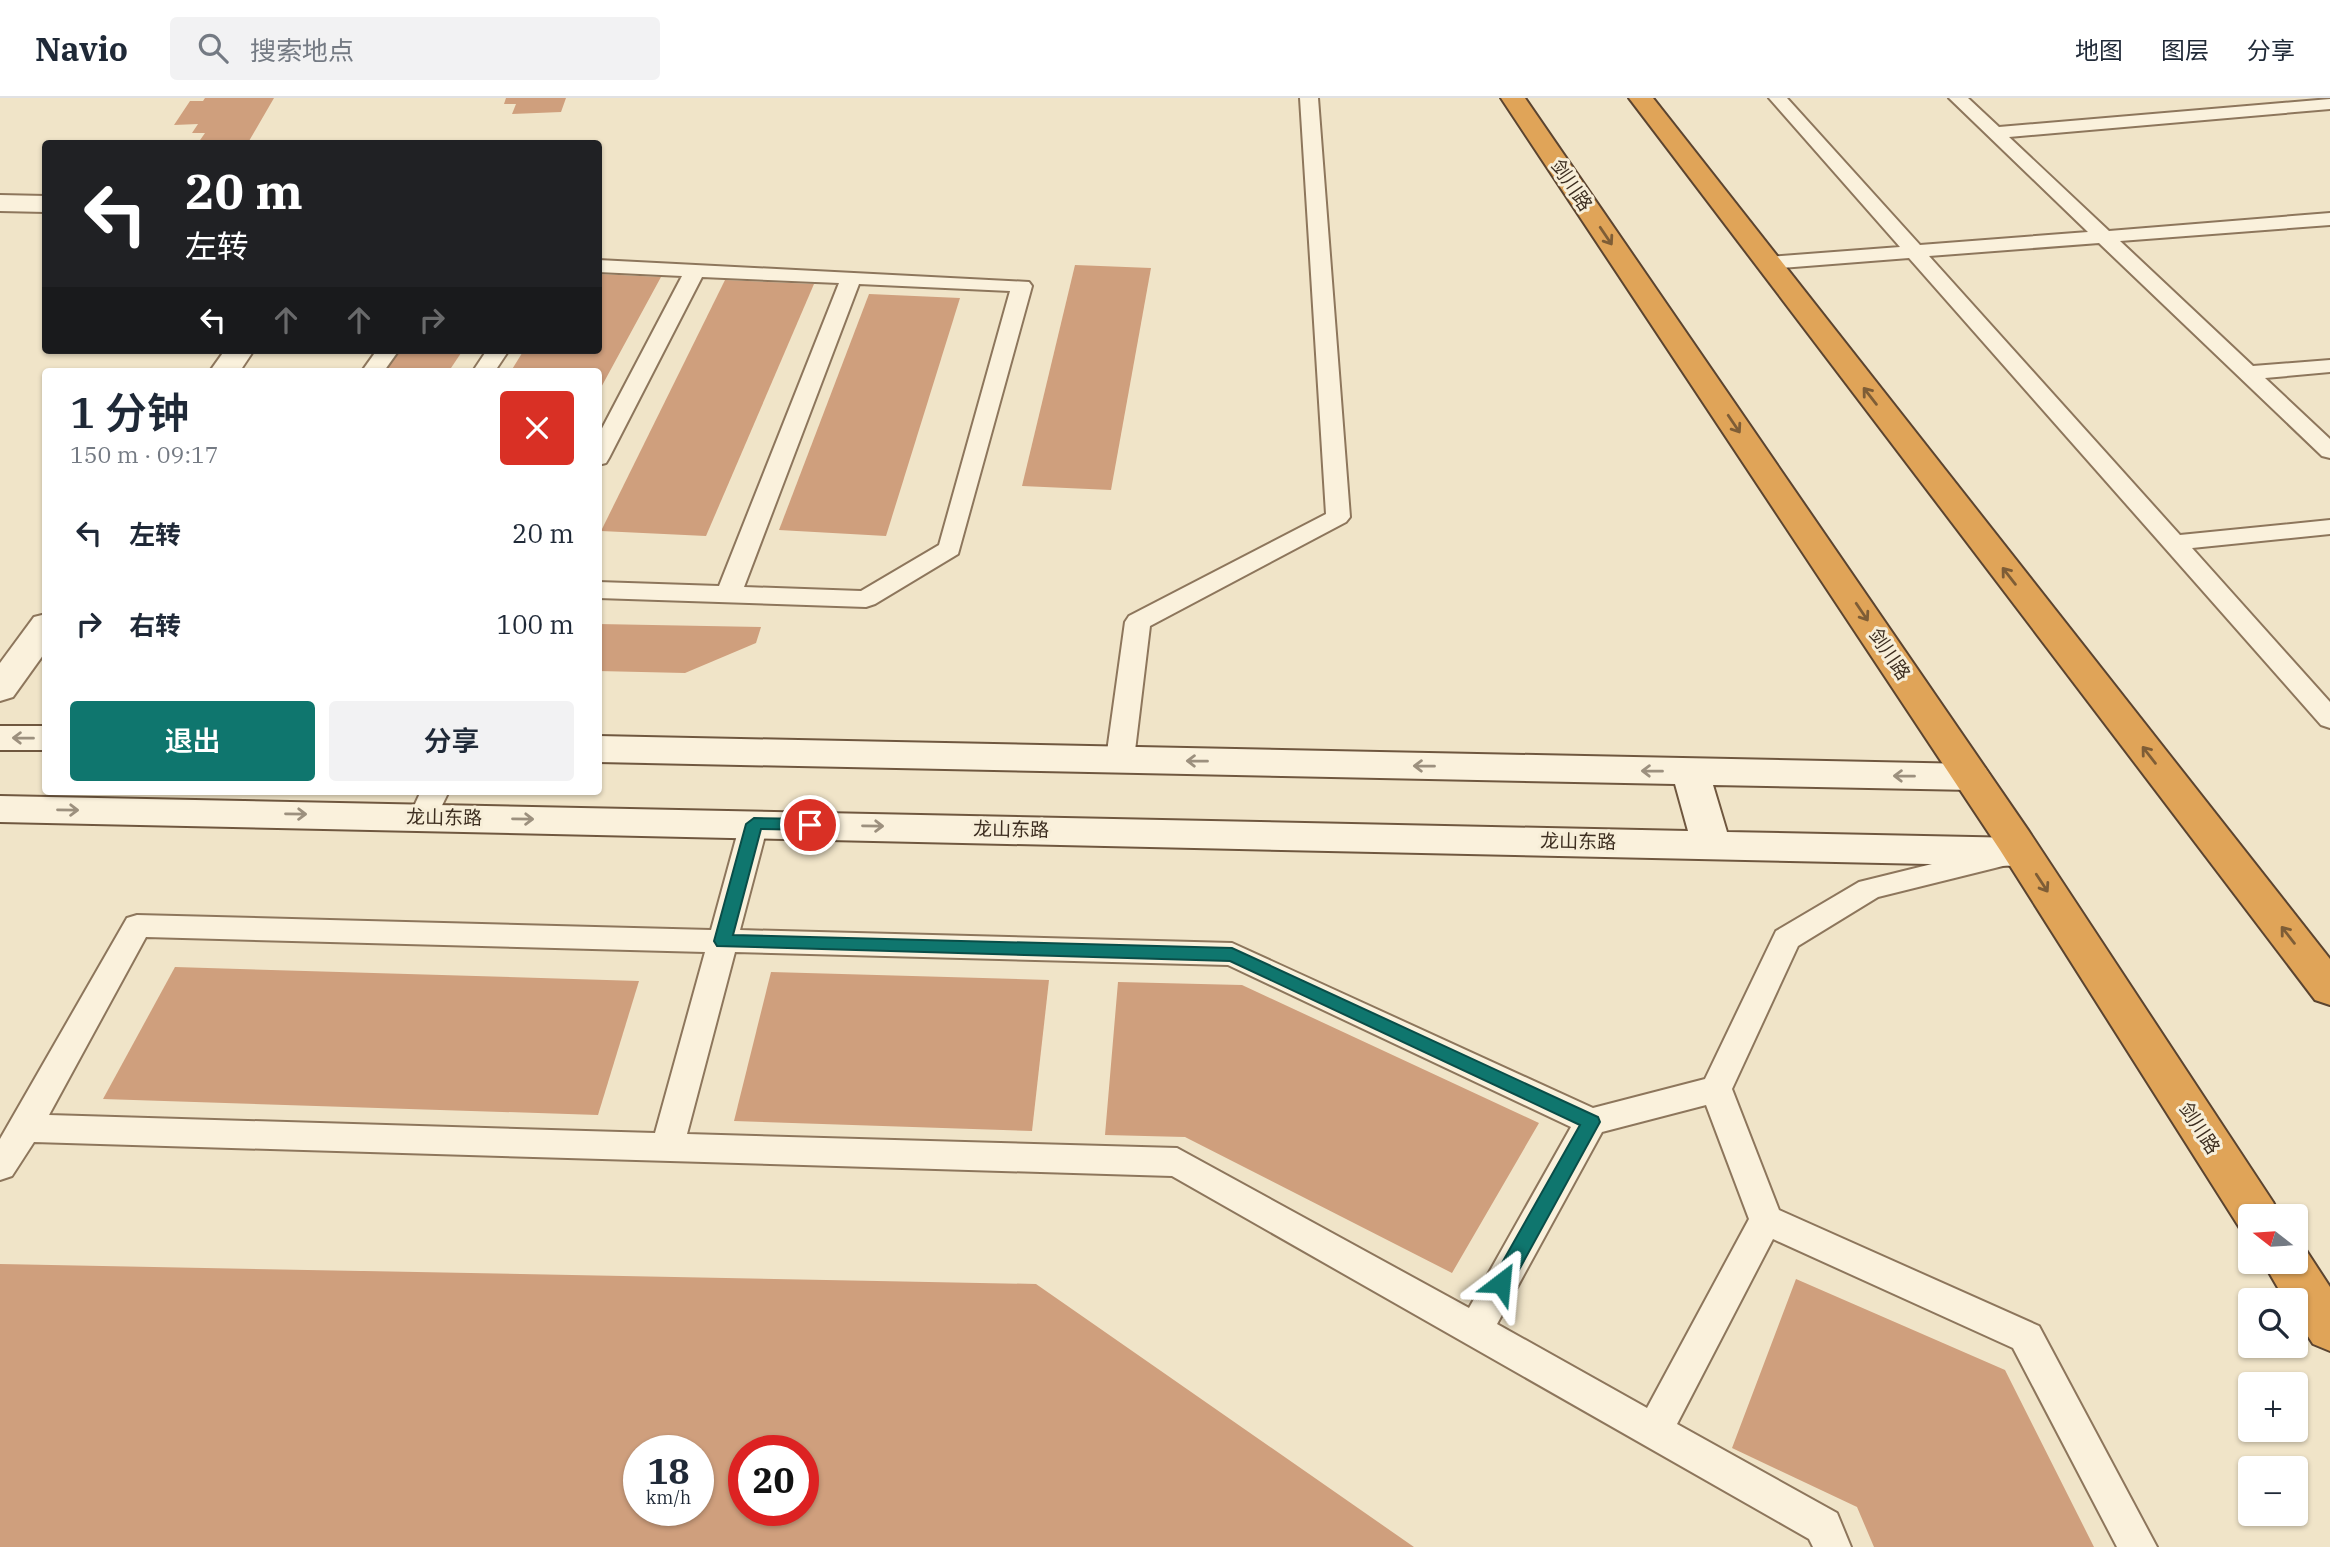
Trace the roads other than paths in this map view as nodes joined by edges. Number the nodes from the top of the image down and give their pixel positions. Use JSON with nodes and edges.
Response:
{"nodes":[{"id":1,"x":1309,"y":98,"type":"edge"},
{"id":2,"x":1513,"y":98,"type":"edge"},
{"id":3,"x":1641,"y":98,"type":"edge"},
{"id":4,"x":1778,"y":98,"type":"edge"},
{"id":5,"x":1958,"y":98,"type":"edge"},
{"id":6,"x":2330,"y":104,"type":"edge"},
{"id":7,"x":1994,"y":133,"type":"junction"},
{"id":8,"x":0,"y":203,"type":"edge"},
{"id":9,"x":42,"y":204,"type":"edge"},
{"id":10,"x":2330,"y":219,"type":"edge"},
{"id":11,"x":2104,"y":236,"type":"junction"},
{"id":12,"x":1914,"y":251,"type":"junction"},
{"id":13,"x":1768,"y":263,"type":"junction"},
{"id":14,"x":602,"y":266,"type":"edge"},
{"id":15,"x":695,"y":271,"type":"junction"},
{"id":16,"x":851,"y":278,"type":"junction"},
{"id":17,"x":2330,"y":366,"type":"edge"},
{"id":18,"x":2248,"y":373,"type":"junction"},
{"id":19,"x":602,"y":450,"type":"edge"},
{"id":20,"x":2330,"y":451,"type":"edge"},
{"id":21,"x":2330,"y":527,"type":"edge"},
{"id":22,"x":2174,"y":543,"type":"junction"},
{"id":23,"x":602,"y":590,"type":"edge"},
{"id":24,"x":729,"y":596,"type":"junction"},
{"id":25,"x":42,"y":631,"type":"edge"},
{"id":26,"x":0,"y":689,"type":"edge"},
{"id":27,"x":2330,"y":719,"type":"edge"},
{"id":28,"x":0,"y":738,"type":"edge"},
{"id":29,"x":42,"y":738,"type":"edge"},
{"id":30,"x":602,"y":749,"type":"edge"},
{"id":31,"x":1120,"y":759,"type":"junction"},
{"id":32,"x":1691,"y":772,"type":"junction"},
{"id":33,"x":1972,"y":777,"type":"junction"},
{"id":34,"x":429,"y":804,"type":"edge"},
{"id":35,"x":0,"y":809,"type":"edge"},
{"id":36,"x":754,"y":824,"type":"junction"},
{"id":37,"x":1711,"y":844,"type":"junction"},
{"id":38,"x":2021,"y":852,"type":"junction"},
{"id":39,"x":723,"y":941,"type":"junction"},
{"id":40,"x":2330,"y":989,"type":"edge"},
{"id":41,"x":1716,"y":1089,"type":"junction"},
{"id":42,"x":1591,"y":1122,"type":"junction"},
{"id":43,"x":24,"y":1128,"type":"junction"},
{"id":44,"x":668,"y":1146,"type":"junction"},
{"id":45,"x":0,"y":1166,"type":"edge"},
{"id":46,"x":2249,"y":1204,"type":"edge"},
{"id":47,"x":1766,"y":1220,"type":"junction"},
{"id":48,"x":2295,"y":1274,"type":"edge"},
{"id":49,"x":1475,"y":1329,"type":"junction"},
{"id":50,"x":2330,"y":1329,"type":"edge"},
{"id":51,"x":1655,"y":1430,"type":"junction"},
{"id":52,"x":1832,"y":1547,"type":"edge"},
{"id":53,"x":2138,"y":1547,"type":"edge"}],
"edges":[{"from":1,"to":31,"type":"lane"},
{"from":2,"to":33,"type":"highway","name":"剑川路","one_way":true},
{"from":3,"to":13,"type":"highway"},
{"from":4,"to":12,"type":"lane"},
{"from":5,"to":7,"type":"lane"},
{"from":6,"to":7,"type":"lane"},
{"from":7,"to":11,"type":"lane"},
{"from":8,"to":9,"type":"street"},
{"from":10,"to":11,"type":"lane"},
{"from":11,"to":12,"type":"lane"},
{"from":11,"to":18,"type":"lane"},
{"from":12,"to":13,"type":"lane"},
{"from":12,"to":22,"type":"lane"},
{"from":40,"to":13,"type":"highway","one_way":true},
{"from":14,"to":15,"type":"lane"},
{"from":15,"to":16,"type":"lane"},
{"from":15,"to":19,"type":"lane"},
{"from":16,"to":24,"type":"lane"},
{"from":16,"to":24,"type":"lane"},
{"from":17,"to":18,"type":"lane"},
{"from":18,"to":20,"type":"lane"},
{"from":21,"to":22,"type":"lane"},
{"from":22,"to":27,"type":"lane"},
{"from":23,"to":24,"type":"lane"},
{"from":25,"to":26,"type":"street"},
{"from":29,"to":28,"type":"street","one_way":true},
{"from":30,"to":31,"type":"street"},
{"from":32,"to":31,"type":"street","one_way":true},
{"from":33,"to":32,"type":"street","one_way":true},
{"from":32,"to":37,"type":"street"},
{"from":33,"to":38,"type":"highway","name":"剑川路"},
{"from":35,"to":34,"type":"street","name":"龙山东路","one_way":true},
{"from":34,"to":36,"type":"street","name":"龙山东路","one_way":true},
{"from":36,"to":37,"type":"street","name":"龙山东路","one_way":true},
{"from":36,"to":39,"type":"lane"},
{"from":37,"to":38,"type":"street","name":"龙山东路"},
{"from":38,"to":41,"type":"lane"},
{"from":38,"to":46,"type":"highway","name":"剑川路","one_way":true},
{"from":39,"to":42,"type":"lane"},
{"from":39,"to":43,"type":"lane"},
{"from":39,"to":44,"type":"lane"},
{"from":41,"to":42,"type":"lane"},
{"from":41,"to":47,"type":"lane"},
{"from":42,"to":49,"type":"lane"},
{"from":43,"to":44,"type":"lane"},
{"from":43,"to":45,"type":"lane"},
{"from":44,"to":49,"type":"lane"},
{"from":47,"to":51,"type":"lane"},
{"from":47,"to":53,"type":"lane"},
{"from":48,"to":50,"type":"highway"},
{"from":49,"to":51,"type":"lane"},
{"from":51,"to":52,"type":"lane"}]}
